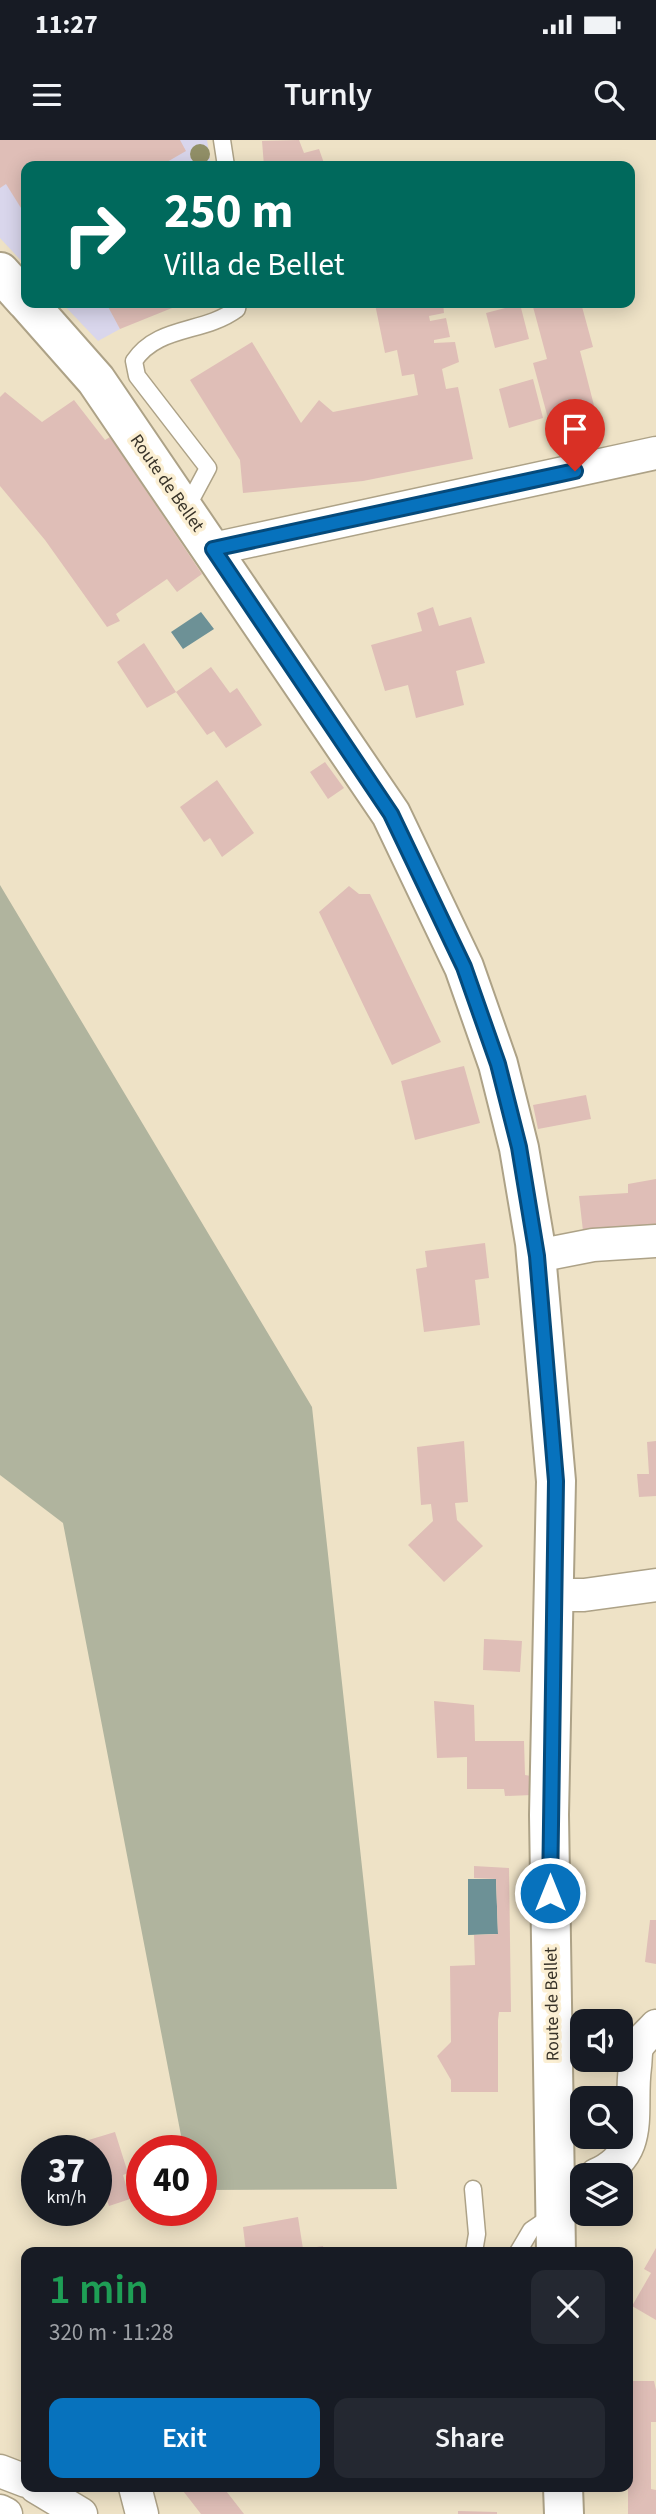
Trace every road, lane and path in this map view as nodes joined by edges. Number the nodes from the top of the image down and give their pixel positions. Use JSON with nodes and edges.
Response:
{"nodes":[{"id":1,"x":222,"y":140,"type":"edge"},
{"id":2,"x":225,"y":161,"type":"edge"},
{"id":3,"x":0,"y":272,"type":"edge"},
{"id":4,"x":21,"y":295,"type":"edge"},
{"id":5,"x":32,"y":308,"type":"edge"},
{"id":6,"x":237,"y":308,"type":"edge"},
{"id":7,"x":656,"y":453,"type":"edge"},
{"id":8,"x":185,"y":511,"type":"junction"},
{"id":9,"x":213,"y":549,"type":"junction"},
{"id":10,"x":656,"y":1241,"type":"edge"},
{"id":11,"x":537,"y":1256,"type":"junction"},
{"id":12,"x":656,"y":1585,"type":"edge"},
{"id":13,"x":554,"y":1595,"type":"junction"},
{"id":14,"x":656,"y":2025,"type":"edge"},
{"id":15,"x":617,"y":2163,"type":"edge"},
{"id":16,"x":473,"y":2189,"type":"dead end"},
{"id":17,"x":564,"y":2191,"type":"edge"},
{"id":18,"x":475,"y":2247,"type":"edge"},
{"id":19,"x":521,"y":2247,"type":"edge"},
{"id":20,"x":557,"y":2247,"type":"edge"},
{"id":21,"x":0,"y":2471,"type":"edge"},
{"id":22,"x":21,"y":2479,"type":"edge"},
{"id":23,"x":44,"y":2492,"type":"edge"},
{"id":24,"x":136,"y":2492,"type":"edge"},
{"id":25,"x":563,"y":2492,"type":"edge"},
{"id":26,"x":0,"y":2511,"type":"edge"},
{"id":27,"x":6,"y":2514,"type":"edge"},
{"id":28,"x":81,"y":2514,"type":"edge"},
{"id":29,"x":142,"y":2514,"type":"edge"},
{"id":30,"x":564,"y":2514,"type":"edge"}],
"edges":[{"from":1,"to":2,"type":"lane"},
{"from":3,"to":4,"type":"street","name":"Route de Bellet"},
{"from":5,"to":8,"type":"street","name":"Route de Bellet"},
{"from":6,"to":8,"type":"lane"},
{"from":7,"to":9,"type":"street"},
{"from":8,"to":9,"type":"street","name":"Route de Bellet"},
{"from":9,"to":11,"type":"street","name":"Route de Bellet"},
{"from":10,"to":11,"type":"street"},
{"from":11,"to":13,"type":"street","name":"Route de Bellet"},
{"from":12,"to":13,"type":"street"},
{"from":13,"to":17,"type":"street","name":"Route de Bellet"},
{"from":14,"to":15,"type":"street"},
{"from":16,"to":18,"type":"lane"},
{"from":17,"to":19,"type":"lane"},
{"from":17,"to":20,"type":"street","name":"Route de Bellet"},
{"from":21,"to":22,"type":"street"},
{"from":23,"to":28,"type":"street"},
{"from":24,"to":29,"type":"street"},
{"from":25,"to":30,"type":"street"},
{"from":26,"to":27,"type":"street"}]}
